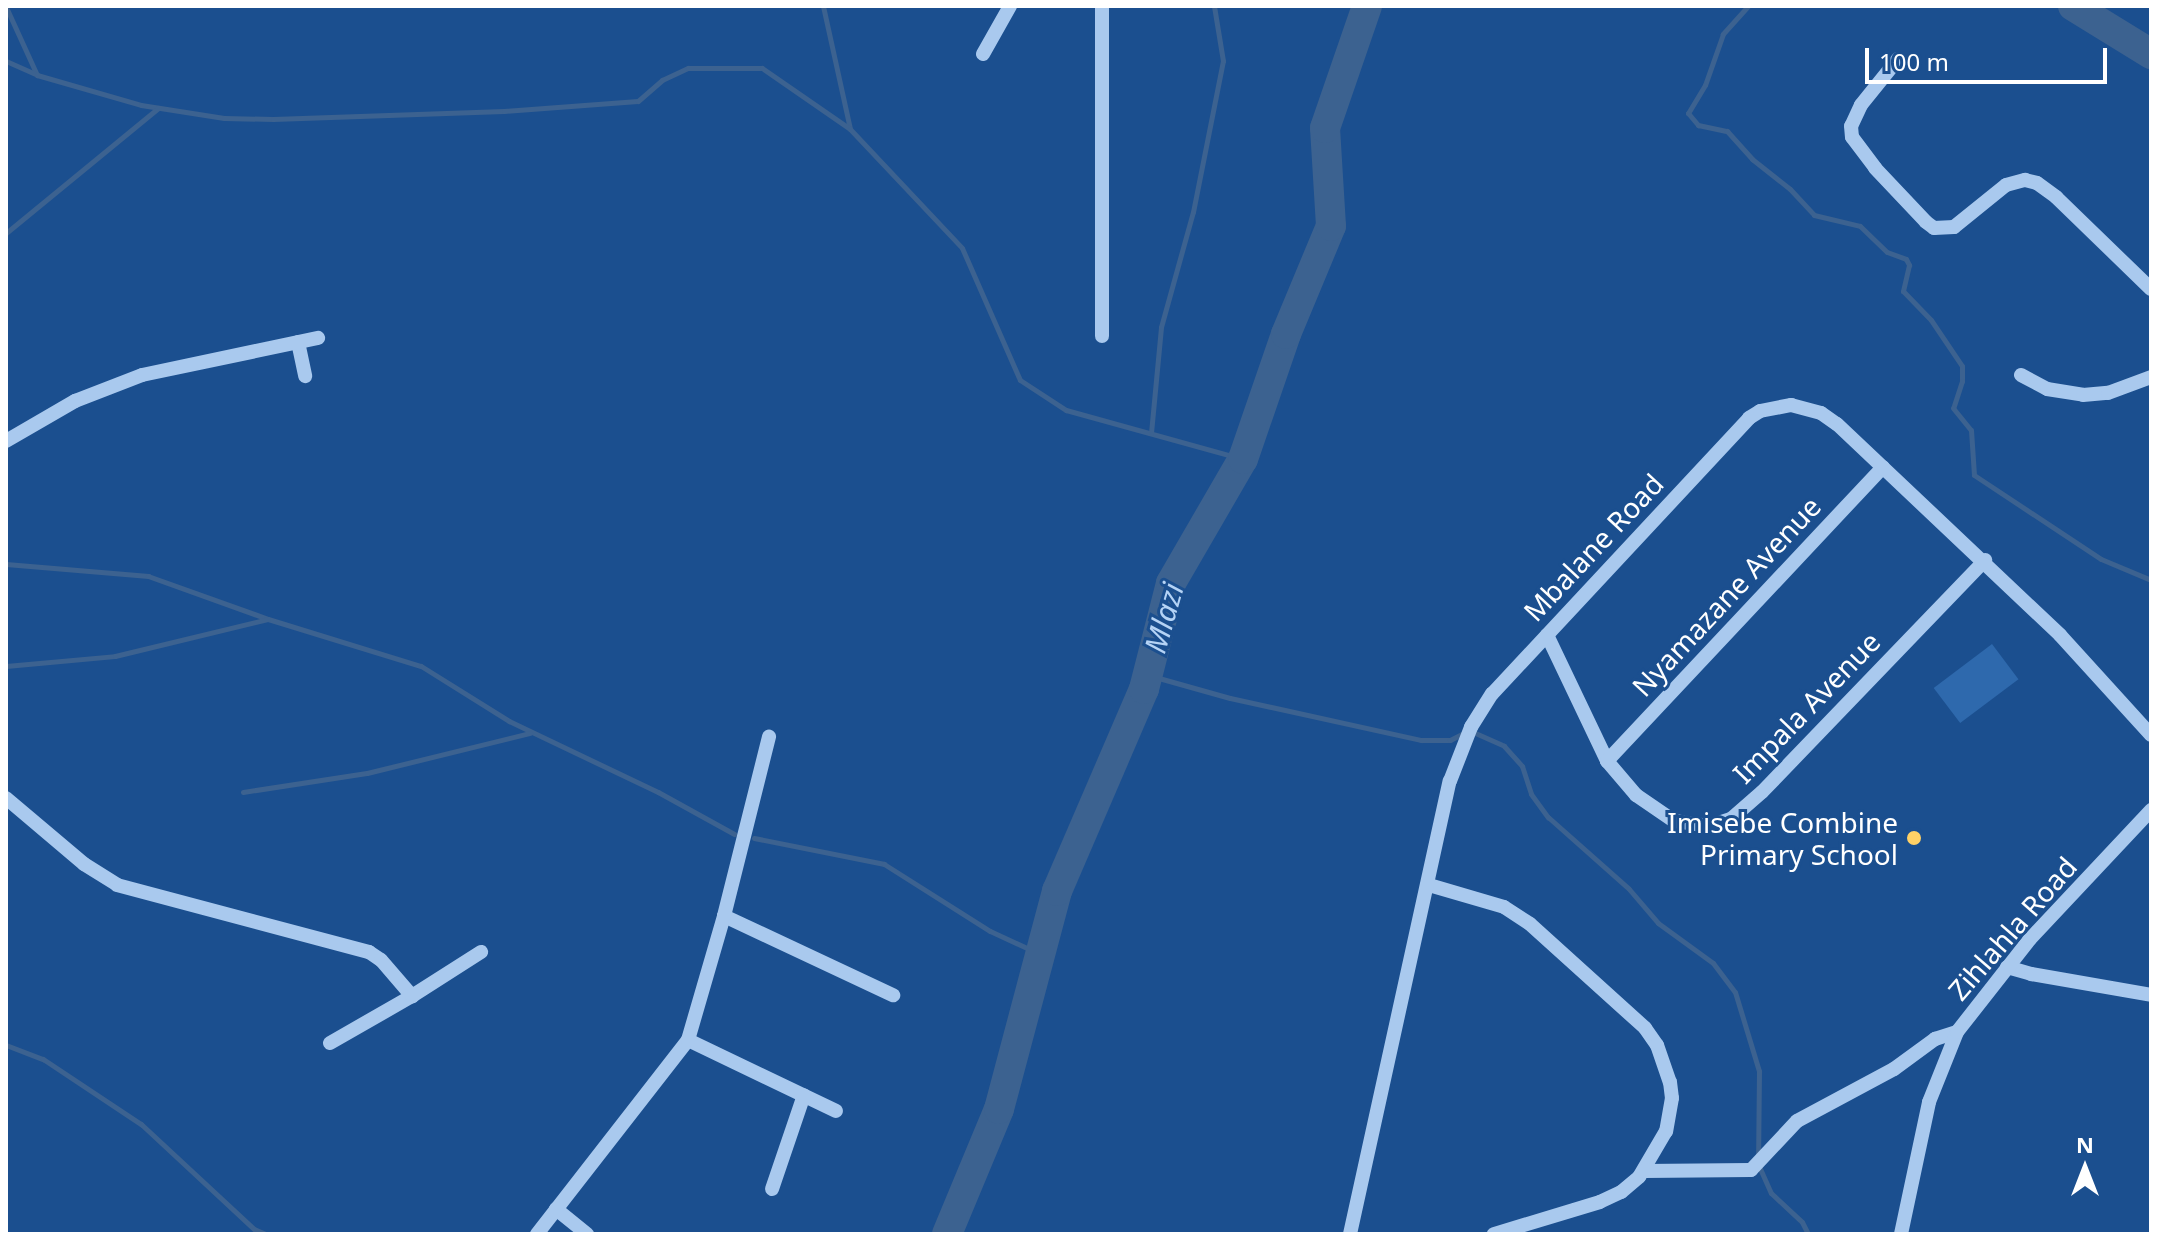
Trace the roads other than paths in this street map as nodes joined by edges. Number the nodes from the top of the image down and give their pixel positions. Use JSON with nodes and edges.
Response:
{"nodes":[{"id":1,"x":1010,"y":6,"type":"edge"},
{"id":2,"x":1102,"y":6,"type":"edge"},
{"id":3,"x":983,"y":54,"type":"dead end"},
{"id":4,"x":1898,"y":59,"type":"dead end"},
{"id":5,"x":2151,"y":289,"type":"edge"},
{"id":6,"x":1102,"y":336,"type":"dead end"},
{"id":7,"x":318,"y":338,"type":"dead end"},
{"id":8,"x":298,"y":342,"type":"junction"},
{"id":9,"x":2021,"y":375,"type":"dead end"},
{"id":10,"x":305,"y":376,"type":"dead end"},
{"id":11,"x":2151,"y":377,"type":"edge"},
{"id":12,"x":6,"y":441,"type":"edge"},
{"id":13,"x":1883,"y":467,"type":"junction"},
{"id":14,"x":1985,"y":560,"type":"junction"},
{"id":15,"x":1547,"y":635,"type":"junction"},
{"id":16,"x":2151,"y":735,"type":"edge"},
{"id":17,"x":769,"y":737,"type":"dead end"},
{"id":18,"x":1607,"y":761,"type":"junction"},
{"id":19,"x":6,"y":798,"type":"edge"},
{"id":20,"x":2151,"y":810,"type":"edge"},
{"id":21,"x":1429,"y":885,"type":"junction"},
{"id":22,"x":724,"y":916,"type":"junction"},
{"id":23,"x":481,"y":952,"type":"dead end"},
{"id":24,"x":2007,"y":967,"type":"junction"},
{"id":25,"x":893,"y":995,"type":"dead end"},
{"id":26,"x":2151,"y":995,"type":"edge"},
{"id":27,"x":412,"y":996,"type":"junction"},
{"id":28,"x":1957,"y":1032,"type":"junction"},
{"id":29,"x":688,"y":1040,"type":"junction"},
{"id":30,"x":330,"y":1043,"type":"dead end"},
{"id":31,"x":804,"y":1095,"type":"junction"},
{"id":32,"x":836,"y":1111,"type":"dead end"},
{"id":33,"x":1644,"y":1171,"type":"junction"},
{"id":34,"x":772,"y":1189,"type":"dead end"},
{"id":35,"x":556,"y":1209,"type":"junction"},
{"id":36,"x":537,"y":1234,"type":"edge"},
{"id":37,"x":587,"y":1234,"type":"edge"},
{"id":38,"x":1350,"y":1234,"type":"edge"},
{"id":39,"x":1494,"y":1234,"type":"edge"},
{"id":40,"x":1901,"y":1234,"type":"edge"}],
"edges":[{"from":1,"to":3,"type":"street"},
{"from":2,"to":6,"type":"street"},
{"from":4,"to":5,"type":"street"},
{"from":7,"to":8,"type":"street"},
{"from":8,"to":10,"type":"street"},
{"from":8,"to":12,"type":"street"},
{"from":9,"to":11,"type":"street"},
{"from":13,"to":14,"type":"street","name":"Mbalane Road"},
{"from":13,"to":15,"type":"street","name":"Mbalane Road"},
{"from":13,"to":18,"type":"street","name":"Nyamazane Avenue"},
{"from":14,"to":16,"type":"street","name":"Mbalane Road"},
{"from":14,"to":18,"type":"street","name":"Impala Avenue"},
{"from":15,"to":18,"type":"street","name":"Impala Avenue"},
{"from":15,"to":21,"type":"street","name":"Mbalane Road"},
{"from":17,"to":22,"type":"street"},
{"from":19,"to":27,"type":"street"},
{"from":20,"to":24,"type":"street","name":"Zihlahla Road"},
{"from":21,"to":33,"type":"street"},
{"from":21,"to":38,"type":"street","name":"Mbalane Road"},
{"from":22,"to":25,"type":"street"},
{"from":22,"to":29,"type":"street"},
{"from":23,"to":27,"type":"street"},
{"from":24,"to":26,"type":"street"},
{"from":24,"to":28,"type":"street","name":"Zihlahla Road"},
{"from":27,"to":30,"type":"street"},
{"from":28,"to":33,"type":"street"},
{"from":28,"to":40,"type":"street","name":"Zihlahla Road"},
{"from":29,"to":31,"type":"street"},
{"from":29,"to":35,"type":"street"},
{"from":31,"to":32,"type":"street"},
{"from":31,"to":34,"type":"street"},
{"from":33,"to":39,"type":"street"},
{"from":35,"to":36,"type":"street"},
{"from":35,"to":37,"type":"street"}]}
